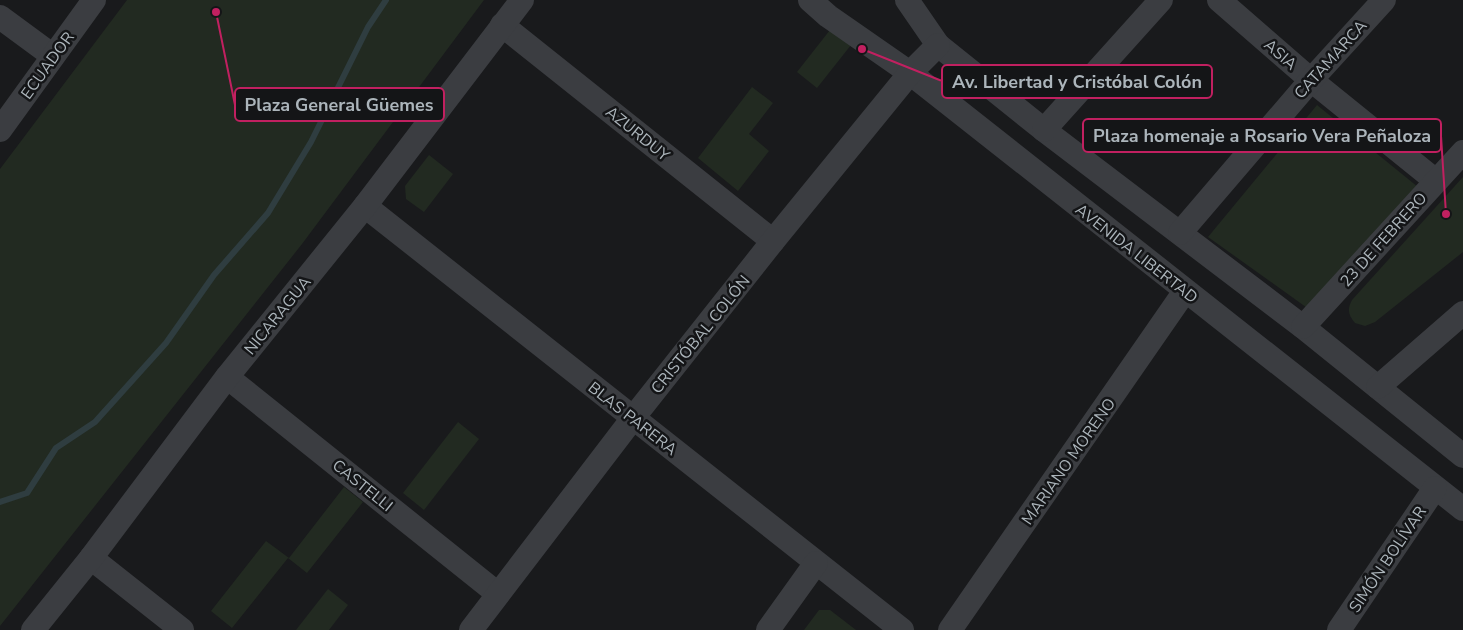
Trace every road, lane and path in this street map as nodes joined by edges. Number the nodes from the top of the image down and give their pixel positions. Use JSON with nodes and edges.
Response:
{"nodes":[{"id":1,"x":94,"y":0,"type":"edge"},
{"id":2,"x":522,"y":0,"type":"edge"},
{"id":3,"x":810,"y":0,"type":"edge"},
{"id":4,"x":1161,"y":0,"type":"edge"},
{"id":5,"x":1220,"y":0,"type":"edge"},
{"id":6,"x":1384,"y":0,"type":"edge"},
{"id":7,"x":915,"y":3,"type":"edge"},
{"id":8,"x":0,"y":17,"type":"edge"},
{"id":9,"x":502,"y":25,"type":"junction"},
{"id":10,"x":938,"y":45,"type":"junction"},
{"id":11,"x":53,"y":56,"type":"junction"},
{"id":12,"x":910,"y":73,"type":"junction"},
{"id":13,"x":1311,"y":80,"type":"junction"},
{"id":14,"x":0,"y":130,"type":"edge"},
{"id":15,"x":1044,"y":130,"type":"junction"},
{"id":16,"x":1463,"y":152,"type":"edge"},
{"id":17,"x":1436,"y":181,"type":"junction"},
{"id":18,"x":364,"y":206,"type":"junction"},
{"id":19,"x":1180,"y":233,"type":"junction"},
{"id":20,"x":773,"y":242,"type":"junction"},
{"id":21,"x":1185,"y":291,"type":"junction"},
{"id":22,"x":1463,"y":313,"type":"edge"},
{"id":23,"x":1303,"y":327,"type":"junction"},
{"id":24,"x":227,"y":377,"type":"junction"},
{"id":25,"x":1378,"y":387,"type":"junction"},
{"id":26,"x":633,"y":418,"type":"junction"},
{"id":27,"x":1463,"y":456,"type":"edge"},
{"id":28,"x":1435,"y":488,"type":"junction"},
{"id":29,"x":1463,"y":509,"type":"edge"},
{"id":30,"x":91,"y":558,"type":"junction"},
{"id":31,"x":816,"y":564,"type":"junction"},
{"id":32,"x":498,"y":594,"type":"junction"},
{"id":33,"x":33,"y":630,"type":"edge"},
{"id":34,"x":182,"y":630,"type":"edge"},
{"id":35,"x":471,"y":630,"type":"edge"},
{"id":36,"x":768,"y":630,"type":"edge"},
{"id":37,"x":902,"y":630,"type":"edge"},
{"id":38,"x":950,"y":630,"type":"edge"},
{"id":39,"x":1339,"y":630,"type":"edge"}],
"edges":[{"from":1,"to":11,"type":"street","name":"ECUADOR"},
{"from":2,"to":9,"type":"street","name":"NICARAGUA"},
{"from":3,"to":12,"type":"street","name":"AVENIDA LIBERTAD"},
{"from":4,"to":15,"type":"street"},
{"from":5,"to":13,"type":"street","name":"ASIA"},
{"from":6,"to":13,"type":"street","name":"CATAMARCA"},
{"from":7,"to":10,"type":"street"},
{"from":8,"to":11,"type":"street"},
{"from":9,"to":18,"type":"street","name":"NICARAGUA"},
{"from":9,"to":20,"type":"street","name":"AZURDUY"},
{"from":10,"to":12,"type":"street","name":"CRISTÓBAL COLÓN"},
{"from":10,"to":15,"type":"street"},
{"from":11,"to":14,"type":"street","name":"ECUADOR"},
{"from":12,"to":20,"type":"street","name":"CRISTÓBAL COLÓN"},
{"from":12,"to":21,"type":"street","name":"AVENIDA LIBERTAD"},
{"from":13,"to":17,"type":"street","name":"ASIA"},
{"from":13,"to":19,"type":"street","name":"CATAMARCA"},
{"from":15,"to":19,"type":"street"},
{"from":16,"to":17,"type":"street","name":"23 DE FEBRERO"},
{"from":17,"to":23,"type":"street","name":"23 DE FEBRERO"},
{"from":18,"to":24,"type":"street","name":"NICARAGUA"},
{"from":18,"to":26,"type":"street","name":"BLAS PARERA"},
{"from":19,"to":23,"type":"street"},
{"from":20,"to":26,"type":"street","name":"CRISTÓBAL COLÓN"},
{"from":21,"to":28,"type":"street","name":"AVENIDA LIBERTAD"},
{"from":21,"to":38,"type":"street","name":"MARIANO MORENO"},
{"from":22,"to":25,"type":"street"},
{"from":23,"to":25,"type":"street"},
{"from":24,"to":30,"type":"street","name":"NICARAGUA"},
{"from":24,"to":32,"type":"street","name":"CASTELLI"},
{"from":25,"to":27,"type":"street"},
{"from":26,"to":31,"type":"street","name":"BLAS PARERA"},
{"from":26,"to":32,"type":"street","name":"CRISTÓBAL COLÓN"},
{"from":28,"to":29,"type":"street","name":"AVENIDA LIBERTAD"},
{"from":28,"to":39,"type":"street","name":"SIMÓN BOLÍVAR"},
{"from":30,"to":33,"type":"street","name":"NICARAGUA"},
{"from":30,"to":34,"type":"street"},
{"from":31,"to":36,"type":"street"},
{"from":31,"to":37,"type":"street","name":"BLAS PARERA"},
{"from":32,"to":35,"type":"street","name":"CRISTÓBAL COLÓN"}]}
